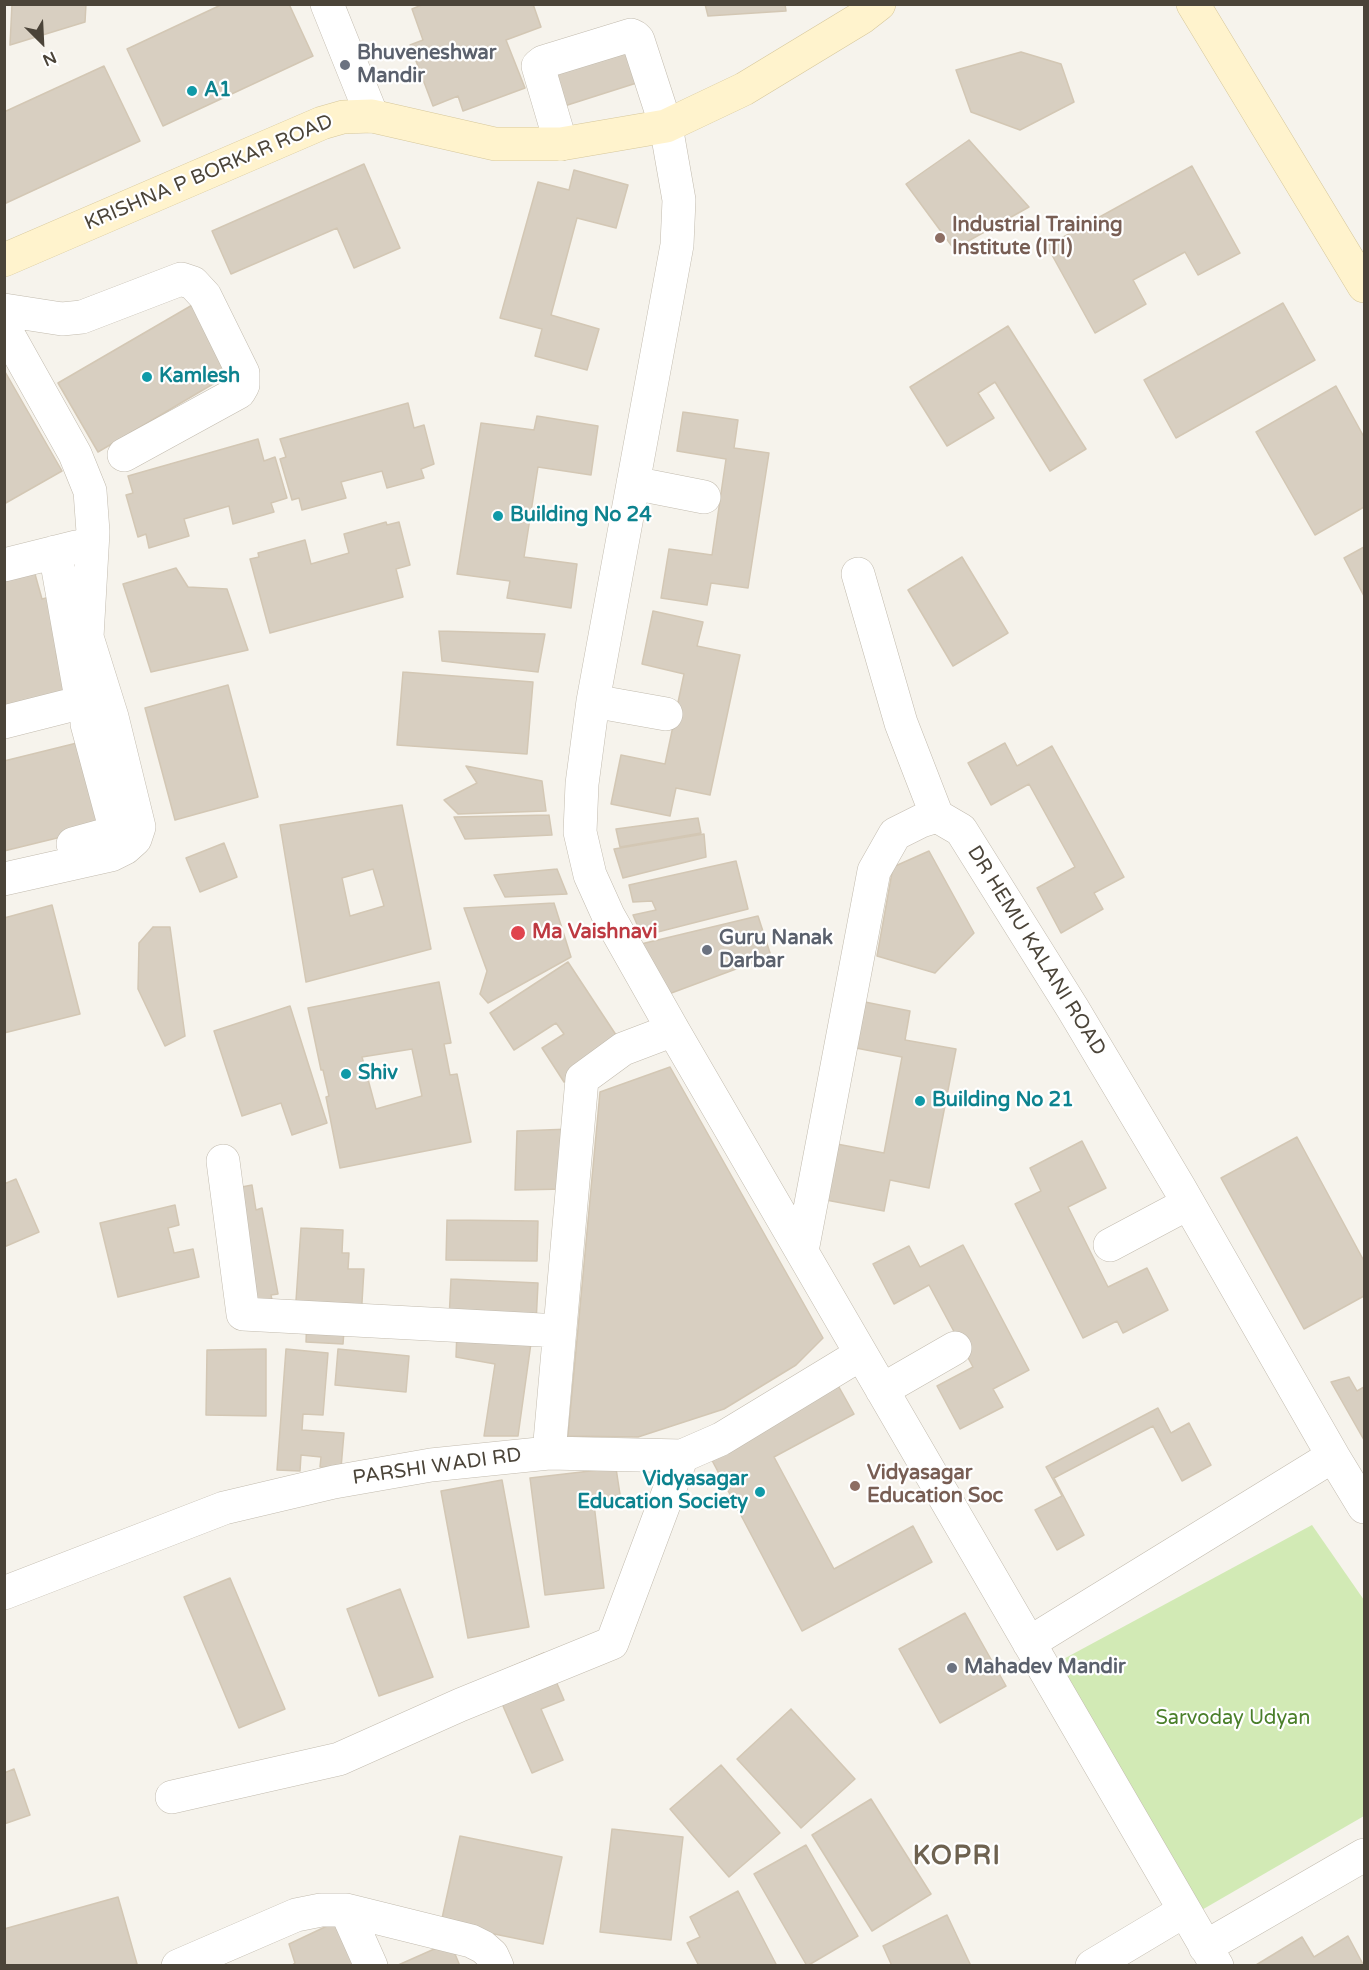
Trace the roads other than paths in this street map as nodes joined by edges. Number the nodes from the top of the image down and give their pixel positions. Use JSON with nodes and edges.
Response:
{"nodes":[{"id":1,"x":327,"y":4,"type":"edge"},
{"id":2,"x":1193,"y":4,"type":"edge"},
{"id":3,"x":866,"y":9,"type":"edge"},
{"id":4,"x":372,"y":116,"type":"junction"},
{"id":5,"x":666,"y":126,"type":"junction"},
{"id":6,"x":561,"y":144,"type":"junction"},
{"id":7,"x":4,"y":260,"type":"edge"},
{"id":8,"x":1365,"y":286,"type":"edge"},
{"id":9,"x":4,"y":310,"type":"edge"},
{"id":10,"x":4,"y":327,"type":"edge"},
{"id":11,"x":124,"y":455,"type":"dead end"},
{"id":12,"x":633,"y":483,"type":"junction"},
{"id":13,"x":704,"y":497,"type":"dead end"},
{"id":14,"x":92,"y":543,"type":"junction"},
{"id":15,"x":54,"y":552,"type":"junction"},
{"id":16,"x":4,"y":565,"type":"edge"},
{"id":17,"x":858,"y":574,"type":"dead end"},
{"id":18,"x":593,"y":701,"type":"junction"},
{"id":19,"x":666,"y":714,"type":"dead end"},
{"id":20,"x":99,"y":721,"type":"junction"},
{"id":21,"x":4,"y":722,"type":"edge"},
{"id":22,"x":4,"y":745,"type":"edge"},
{"id":23,"x":937,"y":816,"type":"junction"},
{"id":24,"x":4,"y":860,"type":"edge"},
{"id":25,"x":4,"y":879,"type":"edge"},
{"id":26,"x":673,"y":1030,"type":"junction"},
{"id":27,"x":223,"y":1161,"type":"dead end"},
{"id":28,"x":1187,"y":1204,"type":"junction"},
{"id":29,"x":1110,"y":1245,"type":"dead end"},
{"id":30,"x":802,"y":1251,"type":"junction"},
{"id":31,"x":560,"y":1331,"type":"junction"},
{"id":32,"x":955,"y":1348,"type":"dead end"},
{"id":33,"x":861,"y":1354,"type":"junction"},
{"id":34,"x":882,"y":1390,"type":"junction"},
{"id":35,"x":549,"y":1453,"type":"junction"},
{"id":36,"x":682,"y":1456,"type":"junction"},
{"id":37,"x":1333,"y":1456,"type":"junction"},
{"id":38,"x":1365,"y":1507,"type":"edge"},
{"id":39,"x":4,"y":1593,"type":"edge"},
{"id":40,"x":1029,"y":1643,"type":"junction"},
{"id":41,"x":172,"y":1797,"type":"dead end"},
{"id":42,"x":1365,"y":1855,"type":"edge"},
{"id":43,"x":346,"y":1910,"type":"junction"},
{"id":44,"x":1184,"y":1911,"type":"junction"},
{"id":45,"x":1211,"y":1956,"type":"edge"},
{"id":46,"x":217,"y":1958,"type":"edge"},
{"id":47,"x":178,"y":1965,"type":"edge"},
{"id":48,"x":371,"y":1965,"type":"edge"},
{"id":49,"x":497,"y":1965,"type":"edge"},
{"id":50,"x":1092,"y":1965,"type":"edge"}],
"edges":[{"from":1,"to":4,"type":"street"},
{"from":2,"to":8,"type":"street"},
{"from":3,"to":5,"type":"street","name":"KRISHNA P BORKAR ROAD"},
{"from":4,"to":6,"type":"street","name":"KRISHNA P BORKAR ROAD"},
{"from":4,"to":7,"type":"street","name":"KRISHNA P BORKAR ROAD"},
{"from":5,"to":6,"type":"street","name":"KRISHNA P BORKAR ROAD"},
{"from":5,"to":6,"type":"street"},
{"from":5,"to":12,"type":"street"},
{"from":9,"to":11,"type":"street"},
{"from":10,"to":14,"type":"street"},
{"from":12,"to":13,"type":"street"},
{"from":12,"to":18,"type":"street"},
{"from":14,"to":15,"type":"street"},
{"from":14,"to":20,"type":"street"},
{"from":15,"to":16,"type":"street"},
{"from":15,"to":21,"type":"street"},
{"from":17,"to":23,"type":"street"},
{"from":18,"to":19,"type":"street"},
{"from":18,"to":26,"type":"street"},
{"from":20,"to":22,"type":"street"},
{"from":20,"to":24,"type":"street"},
{"from":20,"to":25,"type":"street"},
{"from":23,"to":28,"type":"street","name":"DR HEMU KALANI ROAD"},
{"from":23,"to":30,"type":"street"},
{"from":26,"to":30,"type":"street"},
{"from":26,"to":31,"type":"street"},
{"from":27,"to":31,"type":"street"},
{"from":28,"to":29,"type":"street"},
{"from":28,"to":37,"type":"street","name":"DR HEMU KALANI ROAD"},
{"from":30,"to":33,"type":"street"},
{"from":31,"to":35,"type":"street"},
{"from":32,"to":34,"type":"street"},
{"from":33,"to":34,"type":"street"},
{"from":33,"to":36,"type":"street","name":"PARSHI WADI RD"},
{"from":34,"to":40,"type":"street"},
{"from":35,"to":36,"type":"street","name":"PARSHI WADI RD"},
{"from":35,"to":39,"type":"street","name":"PARSHI WADI RD"},
{"from":36,"to":41,"type":"street"},
{"from":37,"to":38,"type":"street","name":"DR HEMU KALANI ROAD"},
{"from":37,"to":40,"type":"street"},
{"from":40,"to":44,"type":"street"},
{"from":42,"to":45,"type":"street"},
{"from":43,"to":46,"type":"street"},
{"from":43,"to":48,"type":"street"},
{"from":43,"to":49,"type":"street"},
{"from":44,"to":45,"type":"street"},
{"from":44,"to":50,"type":"street"},
{"from":46,"to":47,"type":"street"}]}
